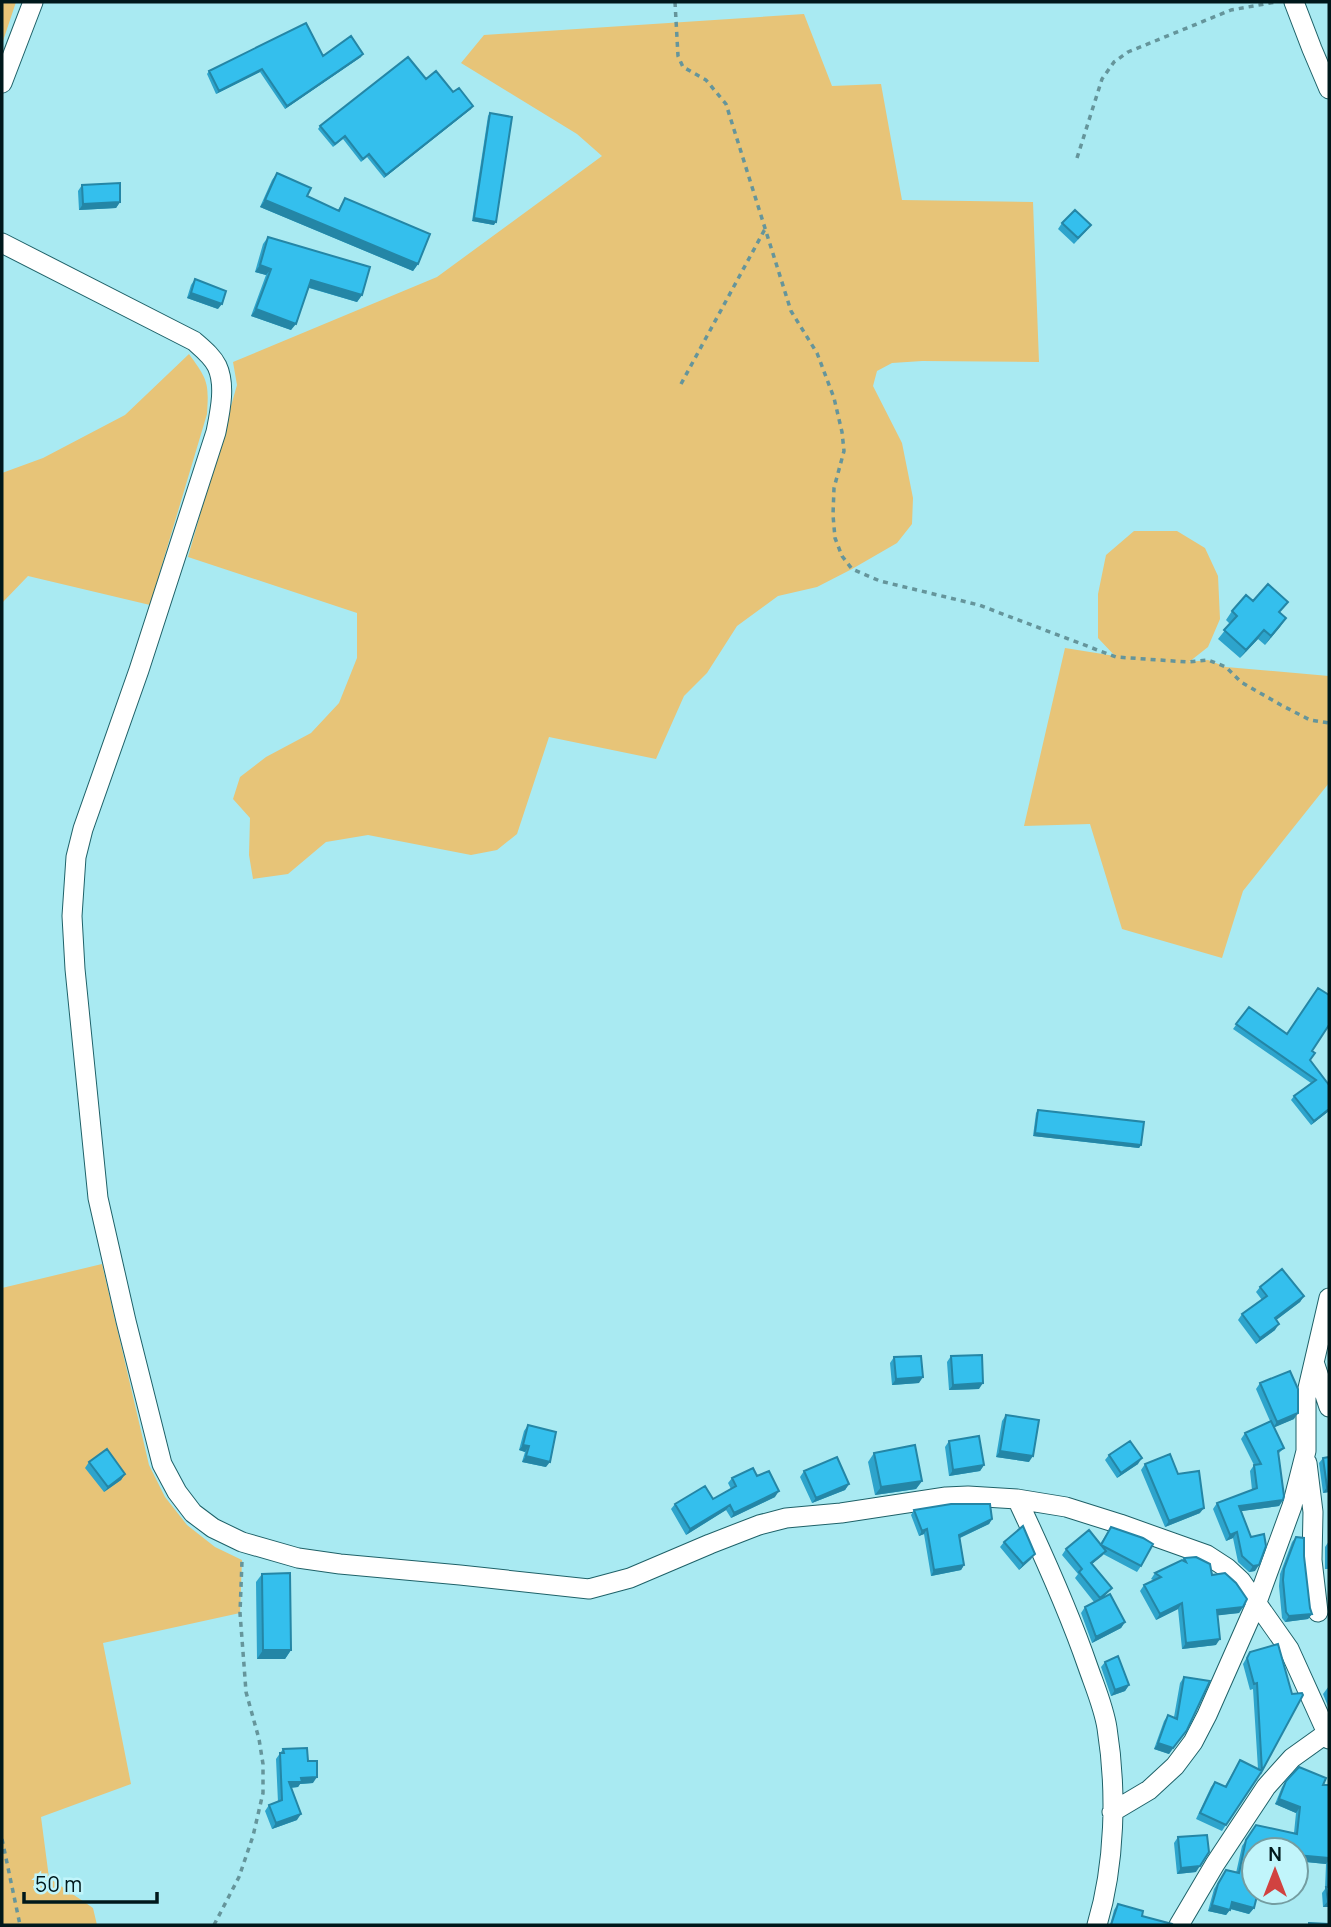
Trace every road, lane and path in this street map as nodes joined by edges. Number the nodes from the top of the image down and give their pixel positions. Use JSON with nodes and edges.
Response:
{"nodes":[{"id":1,"x":33,"y":2,"type":"edge"},
{"id":2,"x":675,"y":2,"type":"edge"},
{"id":3,"x":1276,"y":2,"type":"edge"},
{"id":4,"x":1294,"y":2,"type":"edge"},
{"id":5,"x":2,"y":83,"type":"edge"},
{"id":6,"x":1329,"y":89,"type":"edge"},
{"id":7,"x":1077,"y":158,"type":"dead end"},
{"id":8,"x":765,"y":229,"type":"junction"},
{"id":9,"x":2,"y":243,"type":"edge"},
{"id":10,"x":681,"y":384,"type":"dead end"},
{"id":11,"x":1329,"y":723,"type":"edge"},
{"id":12,"x":1329,"y":1298,"type":"edge"},
{"id":13,"x":1315,"y":1364,"type":"junction"},
{"id":14,"x":1329,"y":1406,"type":"edge"},
{"id":15,"x":1306,"y":1451,"type":"junction"},
{"id":16,"x":1017,"y":1500,"type":"junction"},
{"id":17,"x":242,"y":1542,"type":"junction"},
{"id":18,"x":1257,"y":1602,"type":"junction"},
{"id":19,"x":1318,"y":1612,"type":"dead end"},
{"id":20,"x":1328,"y":1737,"type":"edge"},
{"id":21,"x":1112,"y":1812,"type":"junction"},
{"id":22,"x":2,"y":1839,"type":"edge"},
{"id":23,"x":20,"y":1925,"type":"edge"},
{"id":24,"x":214,"y":1925,"type":"edge"},
{"id":25,"x":1097,"y":1925,"type":"edge"},
{"id":26,"x":1179,"y":1925,"type":"edge"}],
"edges":[{"from":1,"to":5,"type":"street"},
{"from":2,"to":8,"type":"path"},
{"from":3,"to":7,"type":"path"},
{"from":4,"to":6,"type":"street"},
{"from":8,"to":10,"type":"path"},
{"from":8,"to":11,"type":"path"},
{"from":9,"to":17,"type":"street"},
{"from":12,"to":13,"type":"street"},
{"from":13,"to":14,"type":"street"},
{"from":13,"to":15,"type":"street"},
{"from":15,"to":18,"type":"street"},
{"from":15,"to":19,"type":"street"},
{"from":16,"to":17,"type":"street"},
{"from":16,"to":18,"type":"street"},
{"from":16,"to":21,"type":"street"},
{"from":17,"to":24,"type":"path"},
{"from":18,"to":20,"type":"street"},
{"from":18,"to":21,"type":"street"},
{"from":20,"to":26,"type":"street"},
{"from":21,"to":25,"type":"street"},
{"from":22,"to":23,"type":"path"}]}
